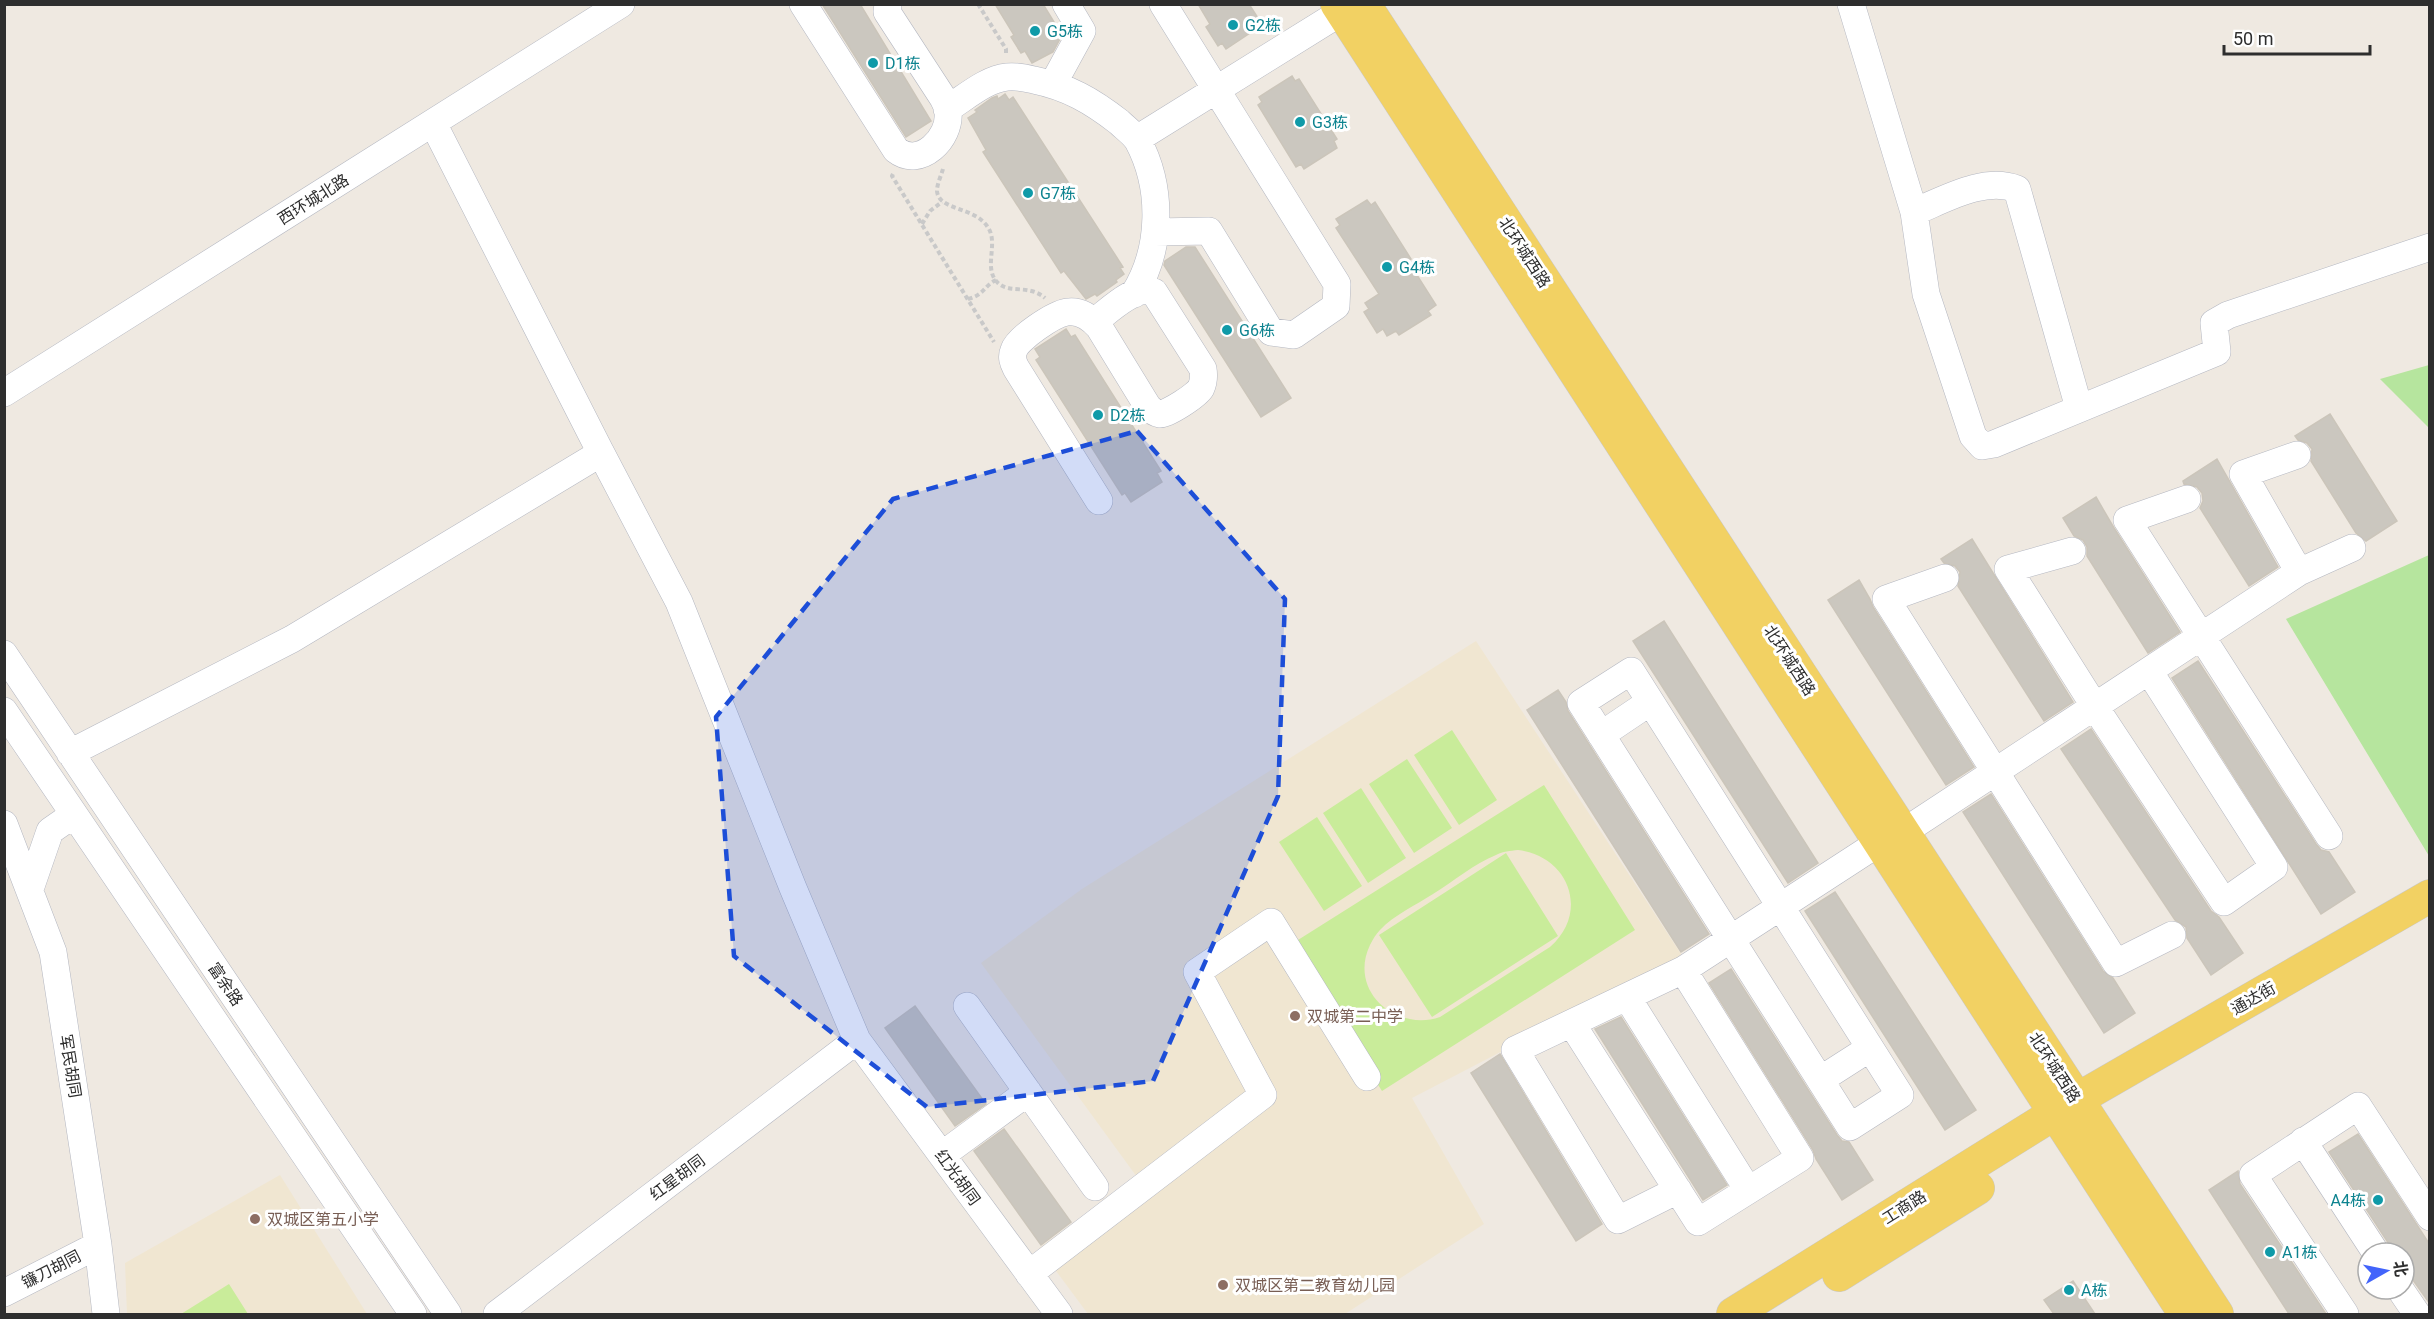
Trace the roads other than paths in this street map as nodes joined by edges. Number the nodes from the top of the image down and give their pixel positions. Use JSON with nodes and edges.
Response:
{"nodes":[{"id":1,"x":621,"y":4,"type":"edge"},
{"id":2,"x":803,"y":4,"type":"edge"},
{"id":3,"x":888,"y":4,"type":"edge"},
{"id":4,"x":1066,"y":4,"type":"edge"},
{"id":5,"x":1162,"y":4,"type":"edge"},
{"id":6,"x":1851,"y":4,"type":"edge"},
{"id":7,"x":1349,"y":6,"type":"edge"},
{"id":8,"x":1053,"y":84,"type":"junction"},
{"id":9,"x":1216,"y":90,"type":"junction"},
{"id":10,"x":947,"y":109,"type":"junction"},
{"id":11,"x":432,"y":123,"type":"junction"},
{"id":12,"x":1137,"y":139,"type":"junction"},
{"id":13,"x":1914,"y":212,"type":"junction"},
{"id":14,"x":1155,"y":232,"type":"junction"},
{"id":15,"x":2430,"y":247,"type":"edge"},
{"id":16,"x":1134,"y":294,"type":"junction"},
{"id":17,"x":1094,"y":321,"type":"junction"},
{"id":18,"x":4,"y":393,"type":"edge"},
{"id":19,"x":2079,"y":408,"type":"junction"},
{"id":20,"x":601,"y":453,"type":"junction"},
{"id":21,"x":2297,"y":455,"type":"dead end"},
{"id":22,"x":2187,"y":499,"type":"dead end"},
{"id":23,"x":1099,"y":501,"type":"dead end"},
{"id":24,"x":2352,"y":548,"type":"dead end"},
{"id":25,"x":2072,"y":551,"type":"dead end"},
{"id":26,"x":2299,"y":572,"type":"junction"},
{"id":27,"x":1945,"y":578,"type":"dead end"},
{"id":28,"x":2200,"y":637,"type":"junction"},
{"id":29,"x":4,"y":654,"type":"edge"},
{"id":30,"x":2149,"y":670,"type":"junction"},
{"id":31,"x":1650,"y":702,"type":"junction"},
{"id":32,"x":2095,"y":706,"type":"junction"},
{"id":33,"x":4,"y":711,"type":"edge"},
{"id":34,"x":1601,"y":735,"type":"junction"},
{"id":35,"x":70,"y":753,"type":"junction"},
{"id":36,"x":1995,"y":772,"type":"junction"},
{"id":37,"x":73,"y":815,"type":"junction"},
{"id":38,"x":4,"y":824,"type":"edge"},
{"id":39,"x":2329,"y":836,"type":"dead end"},
{"id":40,"x":1891,"y":837,"type":"junction"},
{"id":41,"x":30,"y":889,"type":"junction"},
{"id":42,"x":2430,"y":896,"type":"edge"},
{"id":43,"x":1780,"y":906,"type":"junction"},
{"id":44,"x":2430,"y":921,"type":"edge"},
{"id":45,"x":2172,"y":935,"type":"dead end"},
{"id":46,"x":1730,"y":939,"type":"junction"},
{"id":47,"x":1683,"y":970,"type":"junction"},
{"id":48,"x":1626,"y":997,"type":"junction"},
{"id":49,"x":967,"y":1006,"type":"dead end"},
{"id":50,"x":1572,"y":1024,"type":"junction"},
{"id":51,"x":857,"y":1040,"type":"junction"},
{"id":52,"x":1870,"y":1048,"type":"junction"},
{"id":53,"x":1367,"y":1077,"type":"dead end"},
{"id":54,"x":1820,"y":1080,"type":"junction"},
{"id":55,"x":1028,"y":1092,"type":"junction"},
{"id":56,"x":2072,"y":1116,"type":"junction"},
{"id":57,"x":2303,"y":1141,"type":"junction"},
{"id":58,"x":942,"y":1155,"type":"junction"},
{"id":59,"x":1095,"y":1187,"type":"dead end"},
{"id":60,"x":1678,"y":1190,"type":"junction"},
{"id":61,"x":1748,"y":1191,"type":"junction"},
{"id":62,"x":2430,"y":1217,"type":"edge"},
{"id":63,"x":2368,"y":1241,"type":"edge"},
{"id":64,"x":98,"y":1245,"type":"junction"},
{"id":65,"x":1029,"y":1274,"type":"junction"},
{"id":66,"x":4,"y":1293,"type":"edge"},
{"id":67,"x":2408,"y":1301,"type":"edge"},
{"id":68,"x":106,"y":1314,"type":"edge"},
{"id":69,"x":413,"y":1314,"type":"edge"},
{"id":70,"x":448,"y":1314,"type":"edge"},
{"id":71,"x":497,"y":1314,"type":"edge"},
{"id":72,"x":1059,"y":1314,"type":"edge"},
{"id":73,"x":1733,"y":1314,"type":"edge"},
{"id":74,"x":1776,"y":1314,"type":"edge"},
{"id":75,"x":2185,"y":1314,"type":"edge"},
{"id":76,"x":2217,"y":1314,"type":"edge"},
{"id":77,"x":2345,"y":1314,"type":"edge"},
{"id":78,"x":2417,"y":1314,"type":"edge"}],
"edges":[{"from":1,"to":11,"type":"street","name":"西环城北路"},
{"from":2,"to":10,"type":"street"},
{"from":3,"to":10,"type":"street"},
{"from":4,"to":8,"type":"street"},
{"from":5,"to":9,"type":"street"},
{"from":6,"to":13,"type":"street"},
{"from":7,"to":9,"type":"street"},
{"from":7,"to":40,"type":"main road","name":"北环城西路"},
{"from":8,"to":10,"type":"street"},
{"from":8,"to":12,"type":"street"},
{"from":9,"to":12,"type":"street"},
{"from":9,"to":14,"type":"street"},
{"from":11,"to":18,"type":"street","name":"西环城北路"},
{"from":11,"to":20,"type":"street","name":"红光胡同"},
{"from":12,"to":14,"type":"street"},
{"from":13,"to":19,"type":"street"},
{"from":13,"to":19,"type":"street"},
{"from":14,"to":16,"type":"street"},
{"from":15,"to":19,"type":"street"},
{"from":16,"to":17,"type":"street"},
{"from":16,"to":17,"type":"street"},
{"from":17,"to":23,"type":"street"},
{"from":20,"to":35,"type":"street"},
{"from":20,"to":51,"type":"street","name":"红光胡同"},
{"from":21,"to":26,"type":"street"},
{"from":22,"to":28,"type":"street"},
{"from":24,"to":26,"type":"street"},
{"from":25,"to":32,"type":"street"},
{"from":26,"to":28,"type":"street"},
{"from":27,"to":36,"type":"street"},
{"from":28,"to":30,"type":"street"},
{"from":28,"to":39,"type":"street"},
{"from":29,"to":35,"type":"street","name":"富余路"},
{"from":30,"to":32,"type":"street"},
{"from":30,"to":32,"type":"street"},
{"from":31,"to":34,"type":"street"},
{"from":31,"to":34,"type":"street"},
{"from":31,"to":43,"type":"street"},
{"from":32,"to":36,"type":"street"},
{"from":33,"to":37,"type":"street","name":"富余路"},
{"from":34,"to":46,"type":"street"},
{"from":35,"to":70,"type":"street","name":"富余路"},
{"from":36,"to":40,"type":"street"},
{"from":36,"to":45,"type":"street"},
{"from":37,"to":41,"type":"street"},
{"from":37,"to":69,"type":"street","name":"富余路"},
{"from":38,"to":41,"type":"street","name":"军民胡同"},
{"from":40,"to":43,"type":"street"},
{"from":40,"to":56,"type":"main road","name":"北环城西路"},
{"from":41,"to":64,"type":"street","name":"军民胡同"},
{"from":42,"to":56,"type":"main road","name":"通达街"},
{"from":43,"to":46,"type":"street"},
{"from":43,"to":52,"type":"street"},
{"from":44,"to":56,"type":"main road","name":"通达街"},
{"from":46,"to":47,"type":"street"},
{"from":46,"to":54,"type":"street"},
{"from":47,"to":48,"type":"street"},
{"from":47,"to":61,"type":"street"},
{"from":48,"to":50,"type":"street"},
{"from":48,"to":61,"type":"street"},
{"from":49,"to":55,"type":"street"},
{"from":50,"to":60,"type":"street"},
{"from":50,"to":60,"type":"street"},
{"from":51,"to":58,"type":"street","name":"红光胡同"},
{"from":51,"to":71,"type":"street","name":"红星胡同"},
{"from":52,"to":54,"type":"street"},
{"from":52,"to":54,"type":"street"},
{"from":53,"to":65,"type":"street"},
{"from":55,"to":58,"type":"street"},
{"from":55,"to":59,"type":"street"},
{"from":56,"to":73,"type":"main road","name":"工商路"},
{"from":56,"to":74,"type":"main road","name":"工商路"},
{"from":56,"to":75,"type":"main road","name":"北环城西路"},
{"from":56,"to":76,"type":"main road","name":"北环城西路"},
{"from":57,"to":62,"type":"street"},
{"from":57,"to":63,"type":"street"},
{"from":57,"to":77,"type":"street"},
{"from":58,"to":65,"type":"street","name":"红光胡同"},
{"from":60,"to":61,"type":"street"},
{"from":64,"to":66,"type":"street","name":"镰刀胡同"},
{"from":64,"to":68,"type":"street","name":"军民胡同"},
{"from":65,"to":72,"type":"street","name":"红光胡同"},
{"from":67,"to":78,"type":"street"}]}
